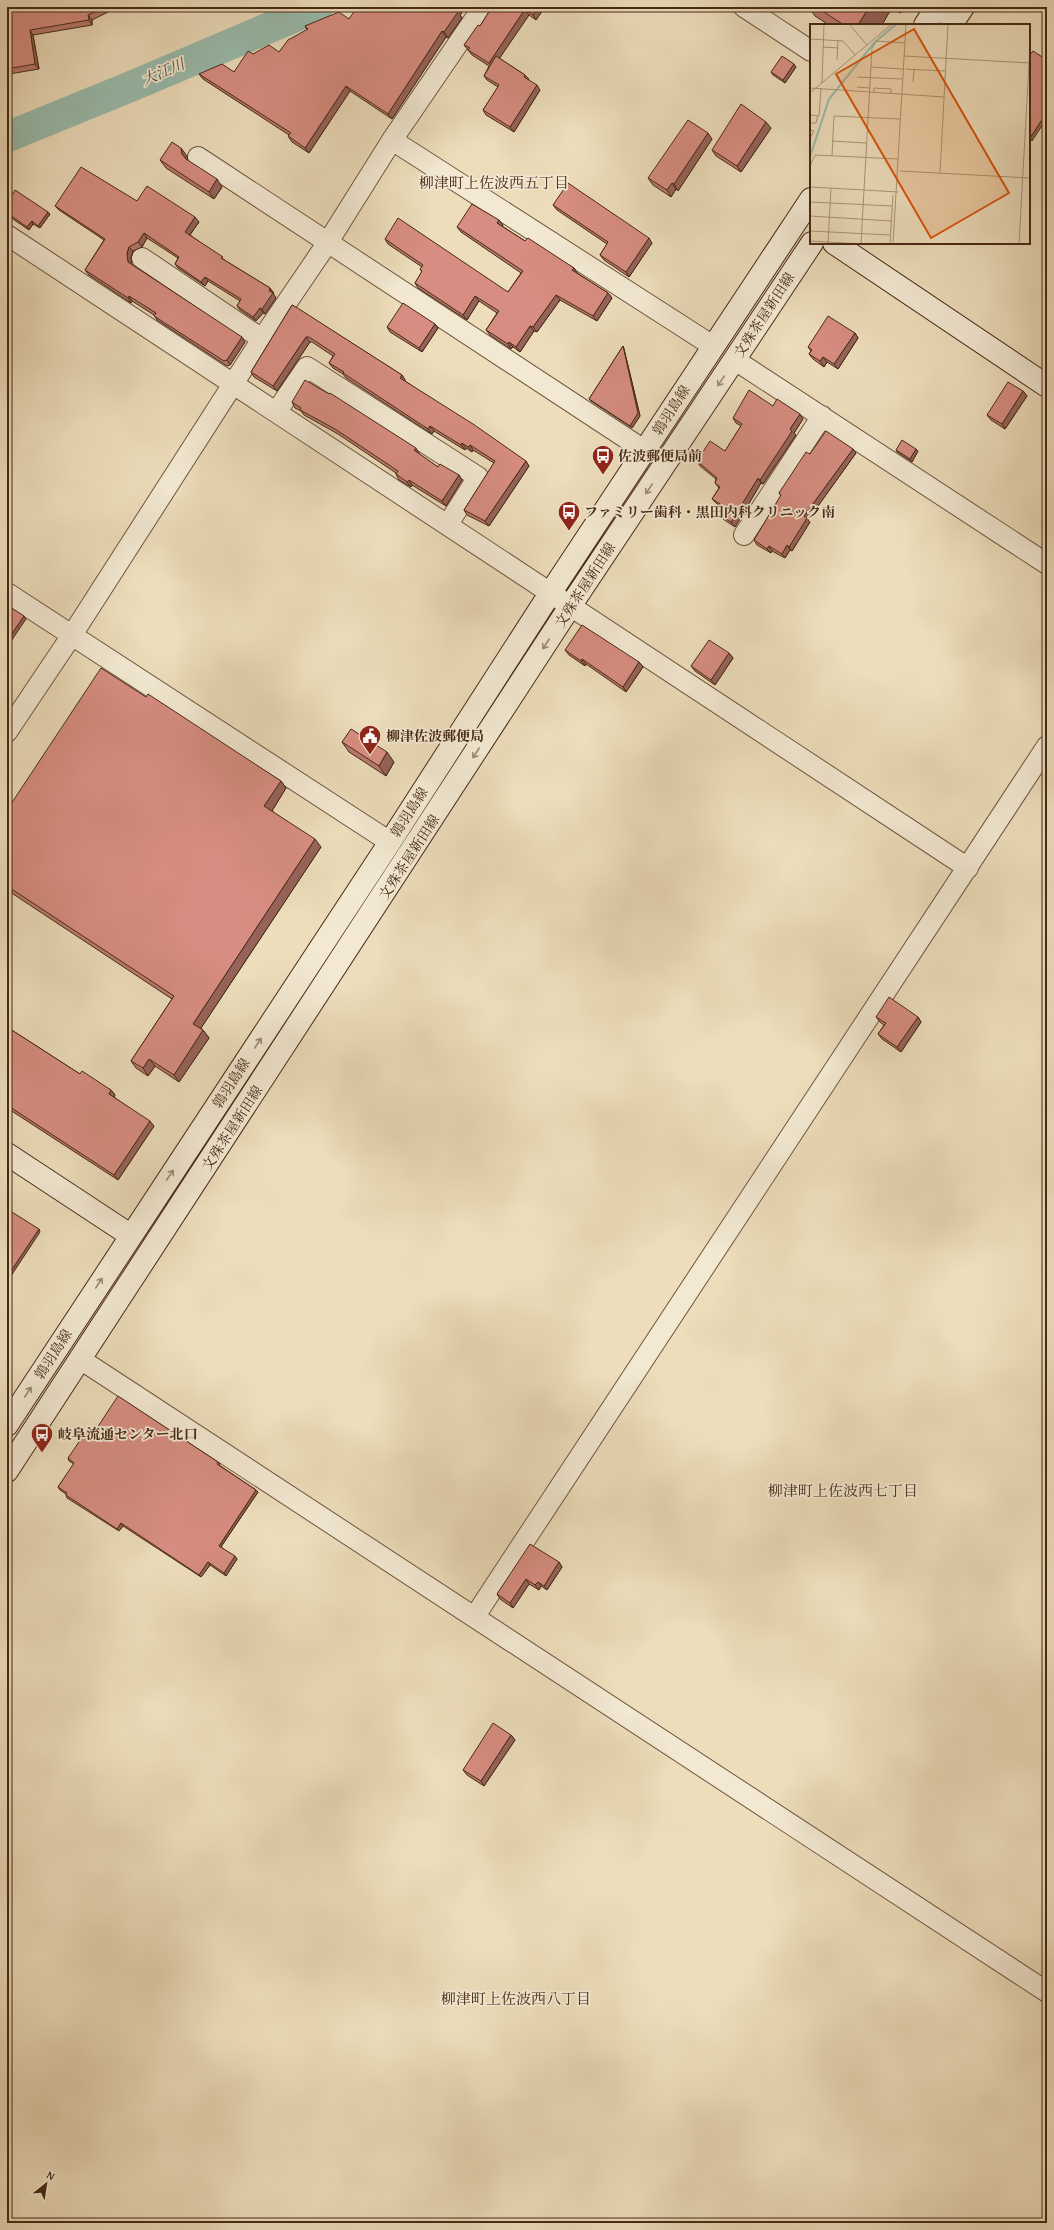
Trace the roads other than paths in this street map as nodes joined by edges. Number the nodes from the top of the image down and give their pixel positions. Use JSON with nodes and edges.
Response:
{"nodes":[{"id":1,"x":483,"y":7,"type":"edge"},
{"id":2,"x":744,"y":7,"type":"edge"},
{"id":3,"x":937,"y":7,"type":"edge"},
{"id":4,"x":963,"y":7,"type":"edge"},
{"id":5,"x":926,"y":24,"type":"edge"},
{"id":6,"x":952,"y":24,"type":"edge"},
{"id":7,"x":810,"y":50,"type":"edge"},
{"id":8,"x":392,"y":140,"type":"junction"},
{"id":9,"x":198,"y":157,"type":"dead end"},
{"id":10,"x":810,"y":203,"type":"edge"},
{"id":11,"x":804,"y":224,"type":"edge"},
{"id":12,"x":7,"y":235,"type":"edge"},
{"id":13,"x":328,"y":242,"type":"junction"},
{"id":14,"x":811,"y":244,"type":"edge"},
{"id":15,"x":835,"y":244,"type":"edge"},
{"id":16,"x":142,"y":258,"type":"dead end"},
{"id":17,"x":262,"y":339,"type":"junction"},
{"id":18,"x":713,"y":346,"type":"junction"},
{"id":19,"x":735,"y":360,"type":"junction"},
{"id":20,"x":234,"y":383,"type":"junction"},
{"id":21,"x":1047,"y":386,"type":"edge"},
{"id":22,"x":277,"y":411,"type":"junction"},
{"id":23,"x":822,"y":416,"type":"junction"},
{"id":24,"x":644,"y":450,"type":"junction"},
{"id":25,"x":448,"y":524,"type":"junction"},
{"id":26,"x":744,"y":535,"type":"dead end"},
{"id":27,"x":1047,"y":564,"type":"edge"},
{"id":28,"x":551,"y":592,"type":"junction"},
{"id":29,"x":7,"y":593,"type":"edge"},
{"id":30,"x":571,"y":606,"type":"junction"},
{"id":31,"x":72,"y":635,"type":"junction"},
{"id":32,"x":7,"y":732,"type":"edge"},
{"id":33,"x":1047,"y":746,"type":"edge"},
{"id":34,"x":390,"y":842,"type":"junction"},
{"id":35,"x":968,"y":868,"type":"junction"},
{"id":36,"x":7,"y":1154,"type":"edge"},
{"id":37,"x":130,"y":1235,"type":"junction"},
{"id":38,"x":80,"y":1359,"type":"junction"},
{"id":39,"x":7,"y":1425,"type":"edge"},
{"id":40,"x":7,"y":1471,"type":"edge"},
{"id":41,"x":475,"y":1616,"type":"junction"},
{"id":42,"x":1047,"y":1992,"type":"edge"}],
"edges":[{"from":1,"to":8,"type":"street"},
{"from":2,"to":7,"type":"street"},
{"from":3,"to":5,"type":"main road"},
{"from":4,"to":6,"type":"main road"},
{"from":8,"to":13,"type":"street"},
{"from":8,"to":18,"type":"street"},
{"from":9,"to":13,"type":"street"},
{"from":10,"to":11,"type":"main road","name":"鶉羽島線"},
{"from":11,"to":18,"type":"main road","name":"鶉羽島線"},
{"from":12,"to":20,"type":"street"},
{"from":13,"to":17,"type":"street"},
{"from":13,"to":24,"type":"street"},
{"from":14,"to":19,"type":"main road","name":"文殊茶屋新田線"},
{"from":15,"to":21,"type":"main road"},
{"from":16,"to":17,"type":"street"},
{"from":17,"to":20,"type":"street"},
{"from":18,"to":24,"type":"main road","name":"鶉羽島線"},
{"from":19,"to":23,"type":"street"},
{"from":19,"to":30,"type":"main road","name":"文殊茶屋新田線","one_way":true},
{"from":20,"to":22,"type":"street"},
{"from":20,"to":31,"type":"street"},
{"from":22,"to":25,"type":"street"},
{"from":22,"to":25,"type":"street"},
{"from":23,"to":26,"type":"street"},
{"from":23,"to":27,"type":"street"},
{"from":24,"to":28,"type":"main road","name":"鶉羽島線"},
{"from":25,"to":28,"type":"street"},
{"from":28,"to":30,"type":"street"},
{"from":28,"to":34,"type":"main road","name":"鶉羽島線"},
{"from":29,"to":31,"type":"street"},
{"from":30,"to":35,"type":"street"},
{"from":30,"to":38,"type":"main road","name":"文殊茶屋新田線","one_way":true},
{"from":31,"to":32,"type":"street"},
{"from":31,"to":34,"type":"street"},
{"from":33,"to":35,"type":"street"},
{"from":37,"to":34,"type":"main road","name":"鶉羽島線","one_way":true},
{"from":35,"to":41,"type":"street"},
{"from":36,"to":37,"type":"main road"},
{"from":39,"to":37,"type":"main road","name":"鶉羽島線","one_way":true},
{"from":38,"to":40,"type":"main road","name":"文殊茶屋新田線"},
{"from":38,"to":41,"type":"street"},
{"from":41,"to":42,"type":"street"}]}
